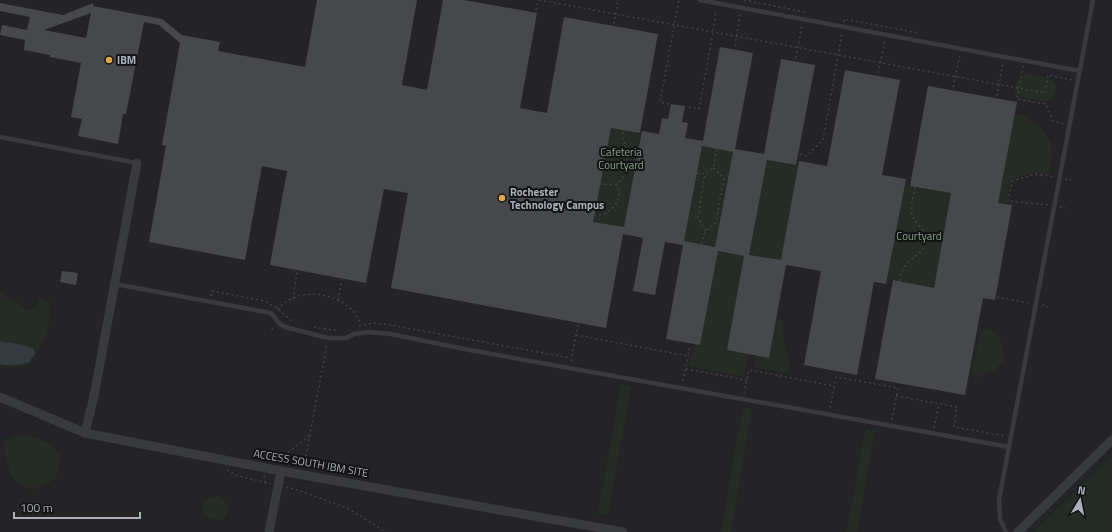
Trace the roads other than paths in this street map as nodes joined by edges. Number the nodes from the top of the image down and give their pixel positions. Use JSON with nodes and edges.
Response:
{"nodes":[{"id":1,"x":700,"y":0,"type":"edge"},
{"id":2,"x":1093,"y":0,"type":"edge"},
{"id":3,"x":1080,"y":71,"type":"junction"},
{"id":4,"x":0,"y":137,"type":"edge"},
{"id":5,"x":137,"y":164,"type":"joint"},
{"id":6,"x":114,"y":284,"type":"junction"},
{"id":7,"x":0,"y":397,"type":"edge"},
{"id":8,"x":84,"y":433,"type":"junction"},
{"id":9,"x":1112,"y":440,"type":"edge"},
{"id":10,"x":1009,"y":447,"type":"junction"},
{"id":11,"x":281,"y":471,"type":"junction"},
{"id":12,"x":269,"y":532,"type":"edge"},
{"id":13,"x":623,"y":532,"type":"edge"},
{"id":14,"x":1006,"y":532,"type":"edge"},
{"id":15,"x":1018,"y":532,"type":"edge"}],
"edges":[{"from":1,"to":3,"type":"lane"},
{"from":2,"to":3,"type":"lane"},
{"from":3,"to":10,"type":"lane"},
{"from":4,"to":5,"type":"lane"},
{"from":5,"to":6,"type":"street"},
{"from":6,"to":8,"type":"street"},
{"from":6,"to":10,"type":"lane"},
{"from":7,"to":8,"type":"street","name":"ACCESS SOUTH IBM SITE"},
{"from":8,"to":11,"type":"street","name":"ACCESS SOUTH IBM SITE"},
{"from":9,"to":15,"type":"street"},
{"from":10,"to":14,"type":"lane"},
{"from":11,"to":12,"type":"street"},
{"from":11,"to":13,"type":"street","name":"ACCESS SOUTH IBM SITE"}]}
